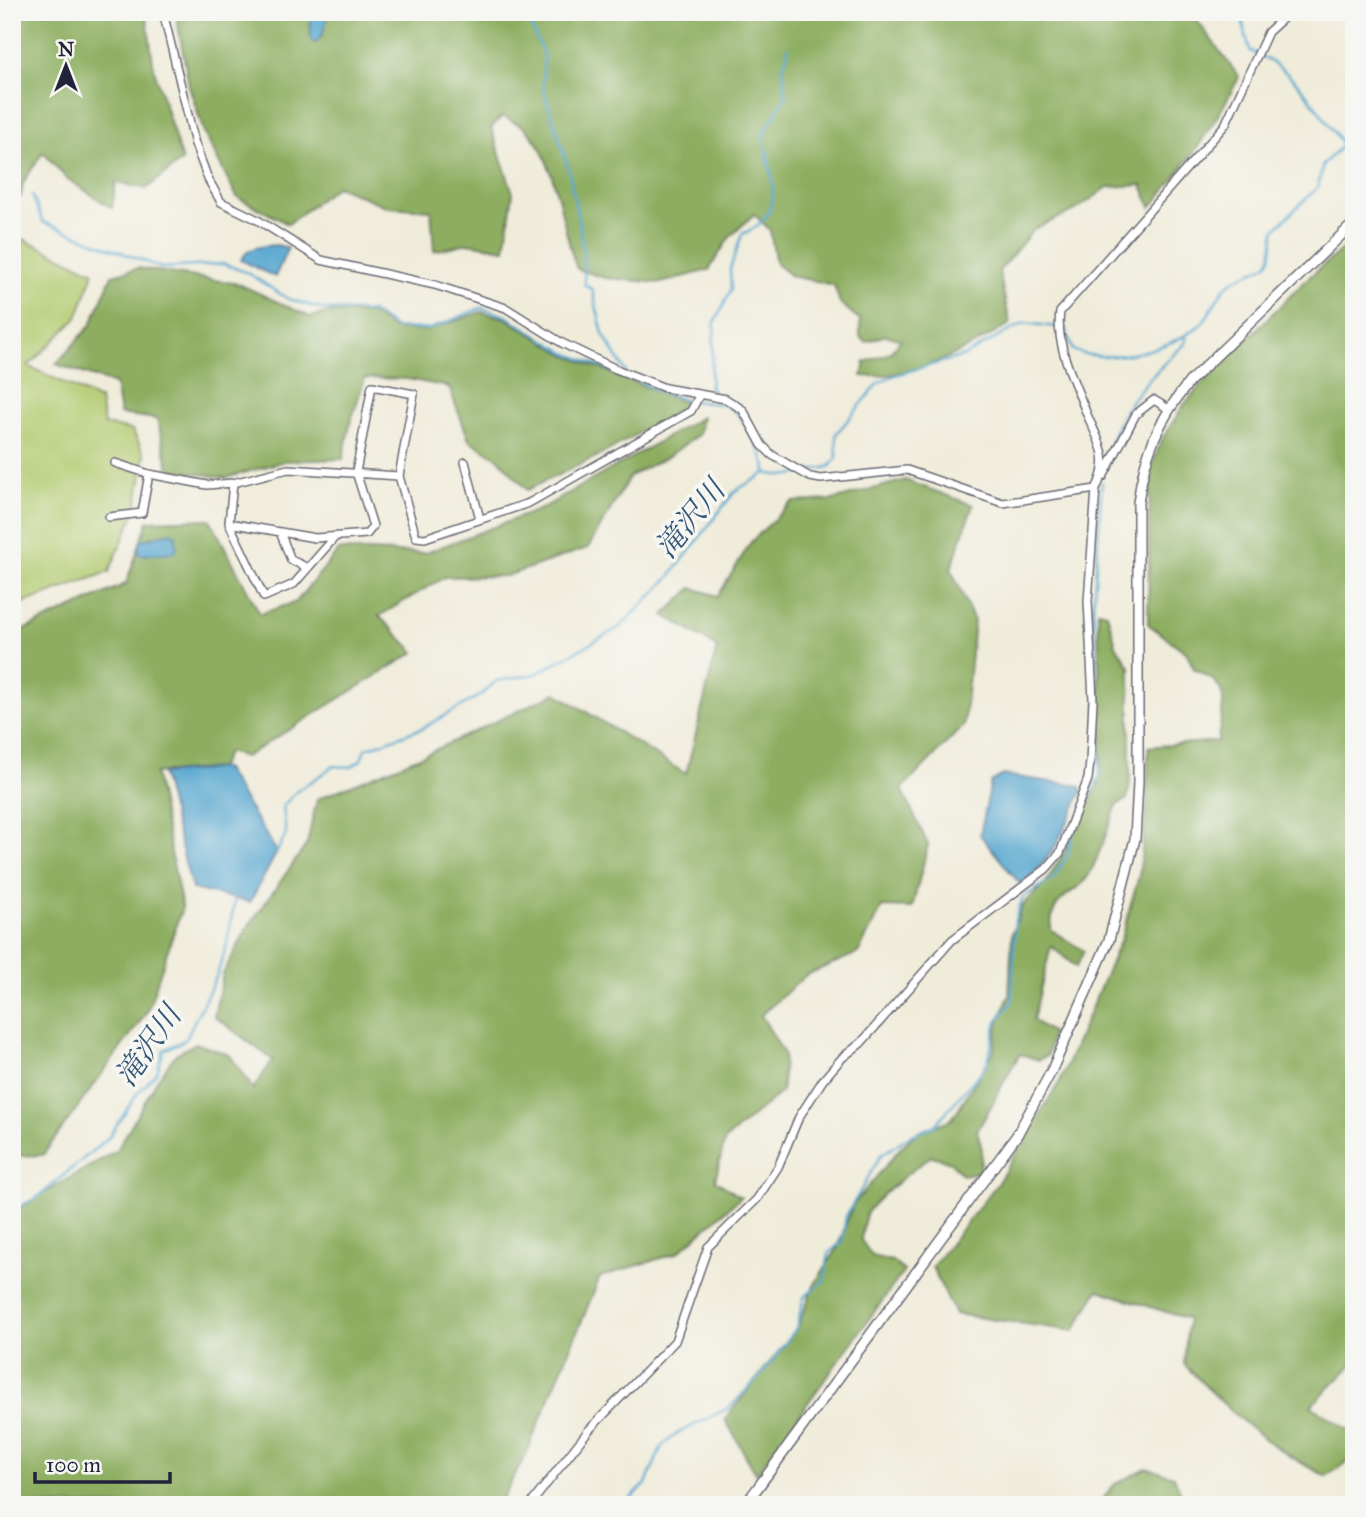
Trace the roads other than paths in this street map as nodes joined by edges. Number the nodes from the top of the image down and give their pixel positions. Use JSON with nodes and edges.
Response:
{"nodes":[{"id":1,"x":163,"y":12,"type":"edge"},
{"id":2,"x":1290,"y":12,"type":"edge"},
{"id":3,"x":1354,"y":223,"type":"edge"},
{"id":4,"x":700,"y":394,"type":"junction"},
{"id":5,"x":1167,"y":408,"type":"junction"},
{"id":6,"x":465,"y":462,"type":"dead end"},
{"id":7,"x":115,"y":463,"type":"dead end"},
{"id":8,"x":356,"y":472,"type":"junction"},
{"id":9,"x":149,"y":474,"type":"junction"},
{"id":10,"x":399,"y":477,"type":"junction"},
{"id":11,"x":1102,"y":477,"type":"junction"},
{"id":12,"x":233,"y":483,"type":"junction"},
{"id":13,"x":1096,"y":489,"type":"junction"},
{"id":14,"x":109,"y":517,"type":"dead end"},
{"id":15,"x":480,"y":519,"type":"junction"},
{"id":16,"x":229,"y":523,"type":"junction"},
{"id":17,"x":280,"y":532,"type":"junction"},
{"id":18,"x":335,"y":537,"type":"junction"},
{"id":19,"x":308,"y":568,"type":"junction"},
{"id":20,"x":530,"y":1505,"type":"edge"},
{"id":21,"x":745,"y":1505,"type":"edge"}],
"edges":[{"from":1,"to":4,"type":"street"},
{"from":2,"to":11,"type":"street"},
{"from":3,"to":5,"type":"street"},
{"from":4,"to":13,"type":"street"},
{"from":4,"to":15,"type":"street"},
{"from":5,"to":11,"type":"street"},
{"from":5,"to":21,"type":"street"},
{"from":6,"to":15,"type":"street"},
{"from":7,"to":9,"type":"street"},
{"from":8,"to":10,"type":"street"},
{"from":8,"to":10,"type":"street"},
{"from":8,"to":12,"type":"street"},
{"from":8,"to":18,"type":"street"},
{"from":9,"to":12,"type":"street"},
{"from":9,"to":14,"type":"street"},
{"from":10,"to":15,"type":"street"},
{"from":11,"to":13,"type":"street"},
{"from":12,"to":16,"type":"street"},
{"from":13,"to":20,"type":"street"},
{"from":16,"to":17,"type":"street"},
{"from":16,"to":19,"type":"street"},
{"from":17,"to":18,"type":"street"},
{"from":17,"to":19,"type":"street"},
{"from":18,"to":19,"type":"street"}]}
